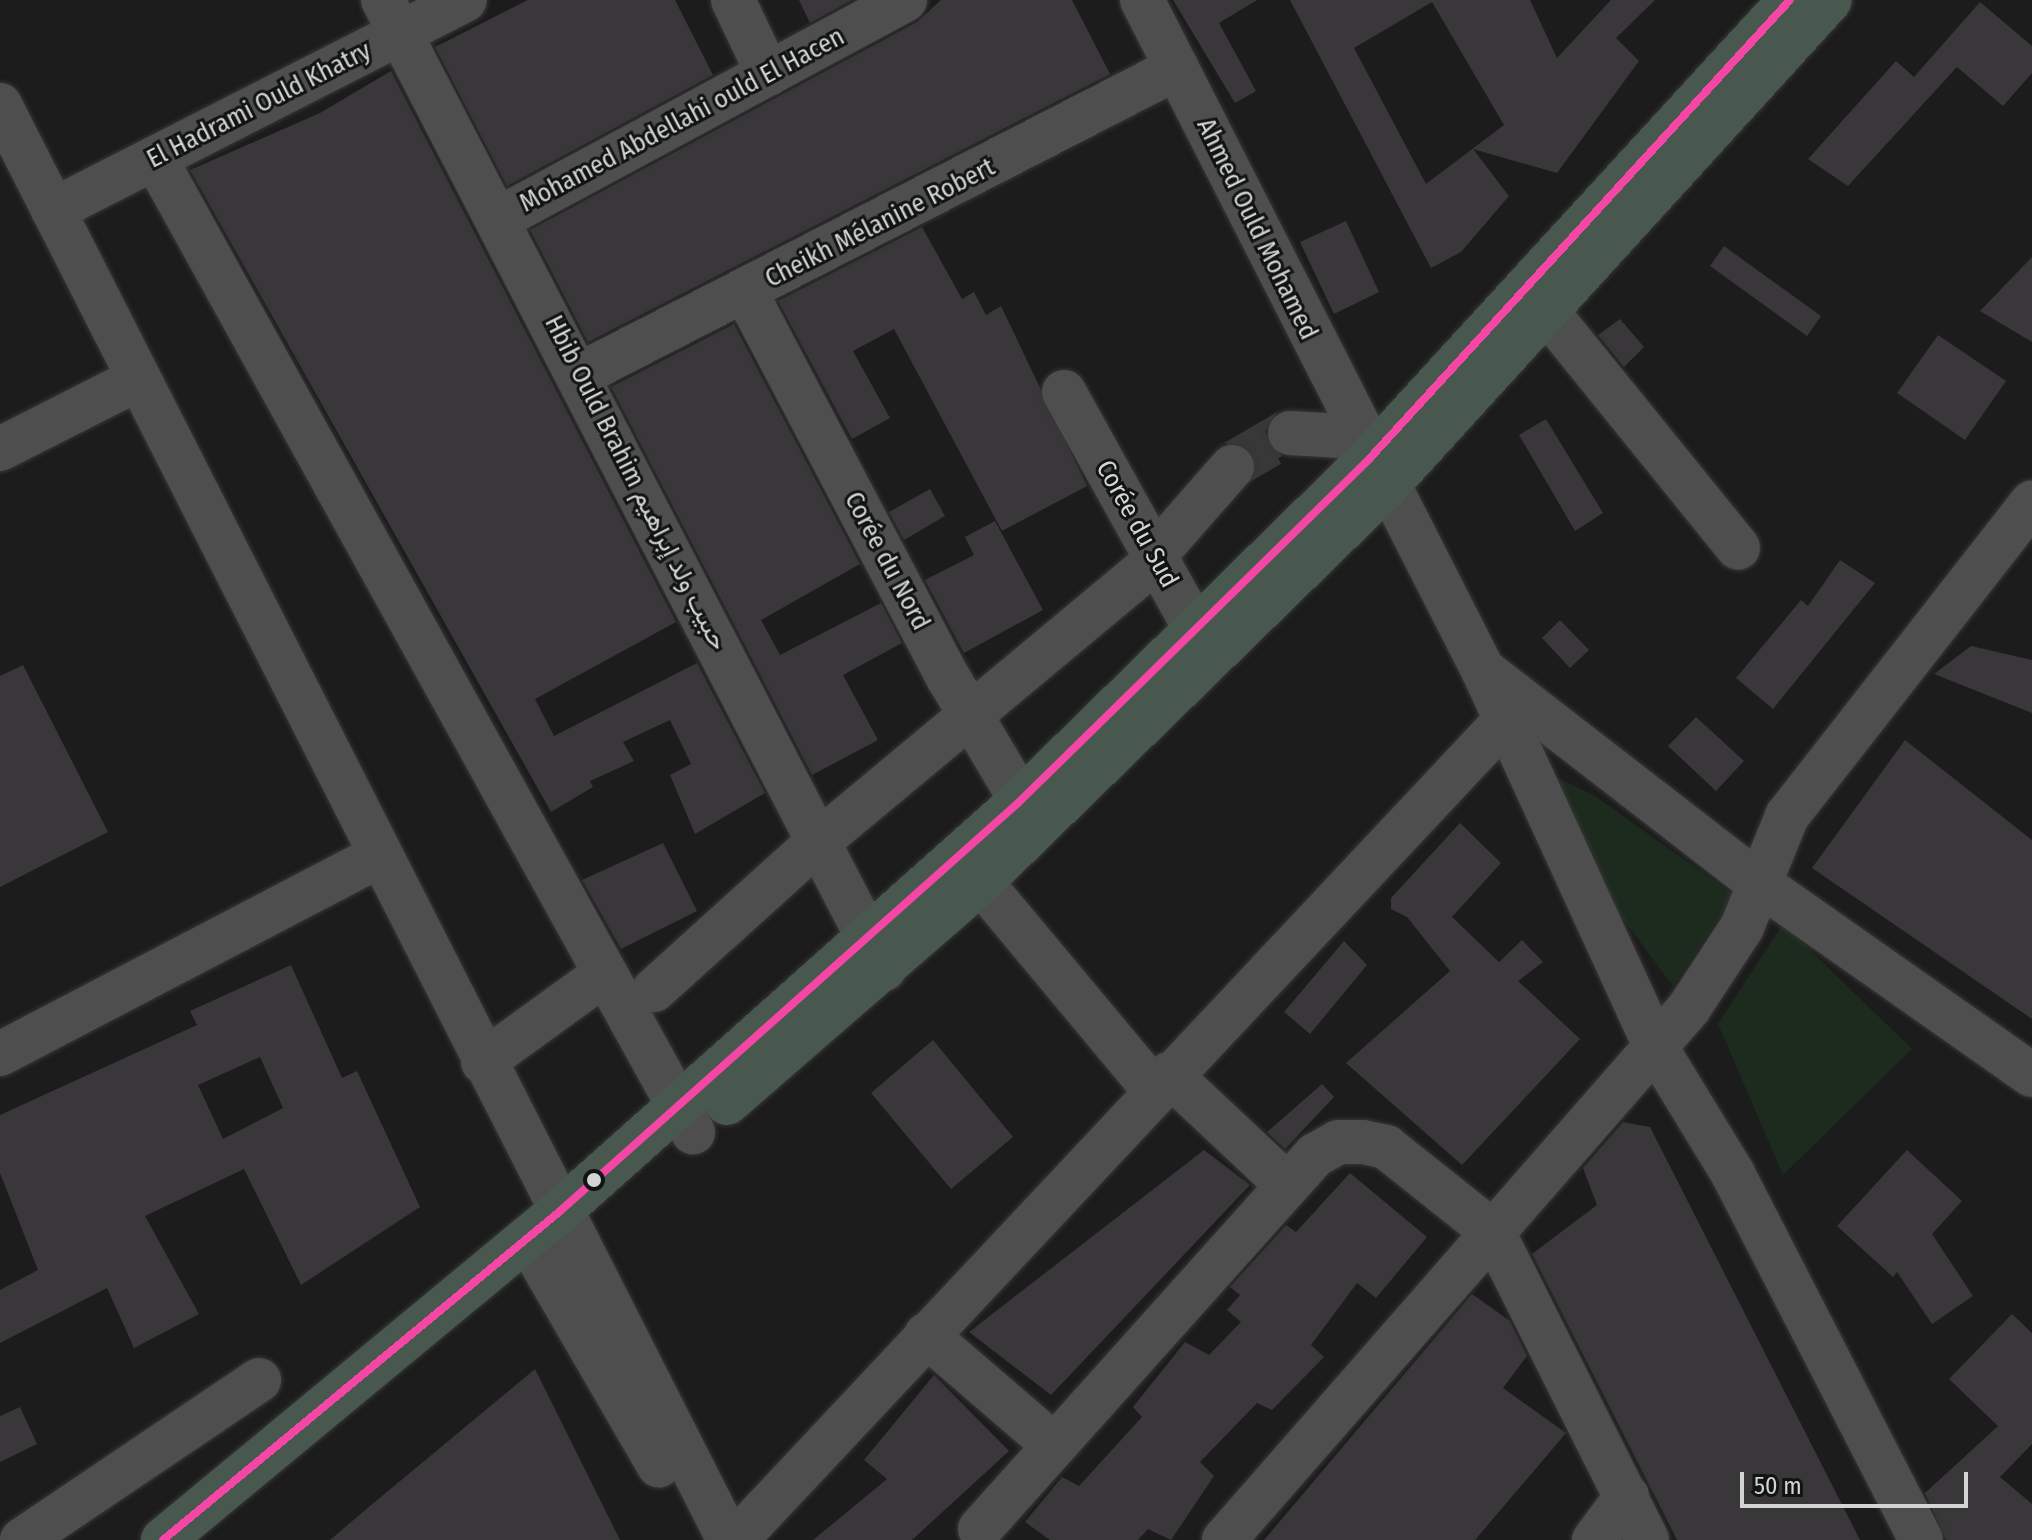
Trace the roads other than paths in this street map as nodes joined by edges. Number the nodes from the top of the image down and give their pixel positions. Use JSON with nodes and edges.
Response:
{"nodes":[{"id":1,"x":465,"y":0,"type":"edge"},
{"id":2,"x":733,"y":0,"type":"edge"},
{"id":3,"x":905,"y":0,"type":"edge"},
{"id":4,"x":1142,"y":0,"type":"edge"},
{"id":5,"x":1790,"y":0,"type":"edge"},
{"id":6,"x":1830,"y":0,"type":"edge"},
{"id":7,"x":391,"y":17,"type":"edge"},
{"id":8,"x":1177,"y":68,"type":"junction"},
{"id":9,"x":768,"y":74,"type":"junction"},
{"id":10,"x":0,"y":105,"type":"edge"},
{"id":11,"x":155,"y":158,"type":"junction"},
{"id":12,"x":53,"y":210,"type":"junction"},
{"id":13,"x":500,"y":218,"type":"junction"},
{"id":14,"x":745,"y":291,"type":"junction"},
{"id":15,"x":1548,"y":313,"type":"junction"},
{"id":16,"x":581,"y":374,"type":"junction"},
{"id":17,"x":138,"y":379,"type":"junction"},
{"id":18,"x":1064,"y":392,"type":"dead end"},
{"id":19,"x":1290,"y":433,"type":"dead end"},
{"id":20,"x":0,"y":449,"type":"edge"},
{"id":21,"x":1372,"y":461,"type":"junction"},
{"id":22,"x":1232,"y":467,"type":"tunnel mouth"},
{"id":23,"x":2032,"y":502,"type":"edge"},
{"id":24,"x":1738,"y":548,"type":"dead end"},
{"id":25,"x":1156,"y":558,"type":"junction"},
{"id":26,"x":1206,"y":640,"type":"junction"},
{"id":27,"x":1483,"y":670,"type":"junction"},
{"id":28,"x":970,"y":718,"type":"junction"},
{"id":29,"x":1503,"y":723,"type":"junction"},
{"id":30,"x":1028,"y":815,"type":"junction"},
{"id":31,"x":818,"y":842,"type":"junction"},
{"id":32,"x":379,"y":856,"type":"junction"},
{"id":33,"x":970,"y":870,"type":"junction"},
{"id":34,"x":1760,"y":884,"type":"junction"},
{"id":35,"x":876,"y":955,"type":"junction"},
{"id":36,"x":602,"y":976,"type":"junction"},
{"id":37,"x":654,"y":990,"type":"dead end"},
{"id":38,"x":1655,"y":1046,"type":"junction"},
{"id":39,"x":0,"y":1054,"type":"edge"},
{"id":40,"x":483,"y":1062,"type":"junction"},
{"id":41,"x":2032,"y":1075,"type":"edge"},
{"id":42,"x":1162,"y":1082,"type":"junction"},
{"id":43,"x":686,"y":1119,"type":"junction"},
{"id":44,"x":1286,"y":1184,"type":"junction"},
{"id":45,"x":1493,"y":1232,"type":"junction"},
{"id":46,"x":558,"y":1238,"type":"junction"},
{"id":47,"x":926,"y":1335,"type":"junction"},
{"id":48,"x":259,"y":1380,"type":"dead end"},
{"id":49,"x":1054,"y":1445,"type":"junction"},
{"id":50,"x":1627,"y":1496,"type":"junction"},
{"id":51,"x":980,"y":1529,"type":"dead end"},
{"id":52,"x":22,"y":1540,"type":"edge"},
{"id":53,"x":163,"y":1540,"type":"edge"},
{"id":54,"x":206,"y":1540,"type":"edge"},
{"id":55,"x":702,"y":1540,"type":"edge"},
{"id":56,"x":729,"y":1540,"type":"edge"},
{"id":57,"x":736,"y":1540,"type":"edge"},
{"id":58,"x":1224,"y":1540,"type":"edge"},
{"id":59,"x":1594,"y":1540,"type":"edge"},
{"id":60,"x":1647,"y":1540,"type":"edge"},
{"id":61,"x":1921,"y":1540,"type":"edge"}],
"edges":[{"from":1,"to":7,"type":"street","name":"El Hadrami Ould Khatry"},
{"from":2,"to":9,"type":"street"},
{"from":3,"to":9,"type":"street","name":"Mohamed Abdellahi ould El Hacen"},
{"from":4,"to":8,"type":"street","name":"Ahmed Ould Mohamed"},
{"from":5,"to":21,"type":"highway"},
{"from":6,"to":15,"type":"highway"},
{"from":7,"to":11,"type":"street","name":"El Hadrami Ould Khatry"},
{"from":7,"to":13,"type":"street","name":"Hbib Ould Brahim حبيب ولد إبراهيم"},
{"from":8,"to":14,"type":"street","name":"Cheikh Mélanine Robert"},
{"from":8,"to":21,"type":"street","name":"Ahmed Ould Mohamed"},
{"from":9,"to":13,"type":"street","name":"Mohamed Abdellahi ould El Hacen"},
{"from":10,"to":12,"type":"street"},
{"from":11,"to":12,"type":"street","name":"El Hadrami Ould Khatry"},
{"from":11,"to":36,"type":"street"},
{"from":12,"to":17,"type":"street"},
{"from":13,"to":16,"type":"street","name":"Hbib Ould Brahim حبيب ولد إبراهيم"},
{"from":14,"to":16,"type":"street","name":"Cheikh Mélanine Robert"},
{"from":14,"to":28,"type":"street","name":"Corée du Nord"},
{"from":15,"to":21,"type":"highway"},
{"from":15,"to":24,"type":"street"},
{"from":16,"to":31,"type":"street","name":"Hbib Ould Brahim حبيب ولد إبراهيم"},
{"from":17,"to":20,"type":"street"},
{"from":17,"to":32,"type":"street"},
{"from":18,"to":25,"type":"street","name":"Corée du Sud"},
{"from":19,"to":21,"type":"street"},
{"from":21,"to":26,"type":"highway"},
{"from":21,"to":27,"type":"street","name":"Ahmed Ould Mohamed"},
{"from":22,"to":25,"type":"street"},
{"from":23,"to":34,"type":"street"},
{"from":25,"to":26,"type":"street","name":"Corée du Sud"},
{"from":25,"to":28,"type":"street"},
{"from":26,"to":30,"type":"highway"},
{"from":27,"to":29,"type":"street","name":"Ahmed Ould Mohamed"},
{"from":27,"to":34,"type":"street"},
{"from":28,"to":30,"type":"street","name":"Corée du Nord"},
{"from":28,"to":31,"type":"street"},
{"from":29,"to":38,"type":"street","name":"Ahmed Ould Mohamed"},
{"from":29,"to":42,"type":"street"},
{"from":30,"to":33,"type":"highway"},
{"from":31,"to":35,"type":"street","name":"Hbib Ould Brahim حبيب ولد إبراهيم"},
{"from":31,"to":37,"type":"street"},
{"from":32,"to":39,"type":"street"},
{"from":32,"to":40,"type":"street"},
{"from":33,"to":35,"type":"highway"},
{"from":33,"to":42,"type":"street"},
{"from":34,"to":38,"type":"street"},
{"from":34,"to":41,"type":"street"},
{"from":35,"to":43,"type":"highway"},
{"from":36,"to":40,"type":"street"},
{"from":36,"to":43,"type":"street"},
{"from":38,"to":45,"type":"street"},
{"from":38,"to":61,"type":"street","name":"Ahmed Ould Mohamed"},
{"from":40,"to":46,"type":"street"},
{"from":42,"to":44,"type":"street"},
{"from":42,"to":47,"type":"street"},
{"from":43,"to":46,"type":"highway"},
{"from":44,"to":45,"type":"street"},
{"from":44,"to":49,"type":"street"},
{"from":45,"to":50,"type":"street"},
{"from":45,"to":58,"type":"street"},
{"from":46,"to":53,"type":"highway"},
{"from":46,"to":54,"type":"highway"},
{"from":46,"to":55,"type":"street"},
{"from":46,"to":56,"type":"street"},
{"from":47,"to":49,"type":"street"},
{"from":47,"to":57,"type":"street"},
{"from":48,"to":52,"type":"street"},
{"from":49,"to":51,"type":"street"},
{"from":50,"to":59,"type":"street"},
{"from":50,"to":60,"type":"street"}]}
